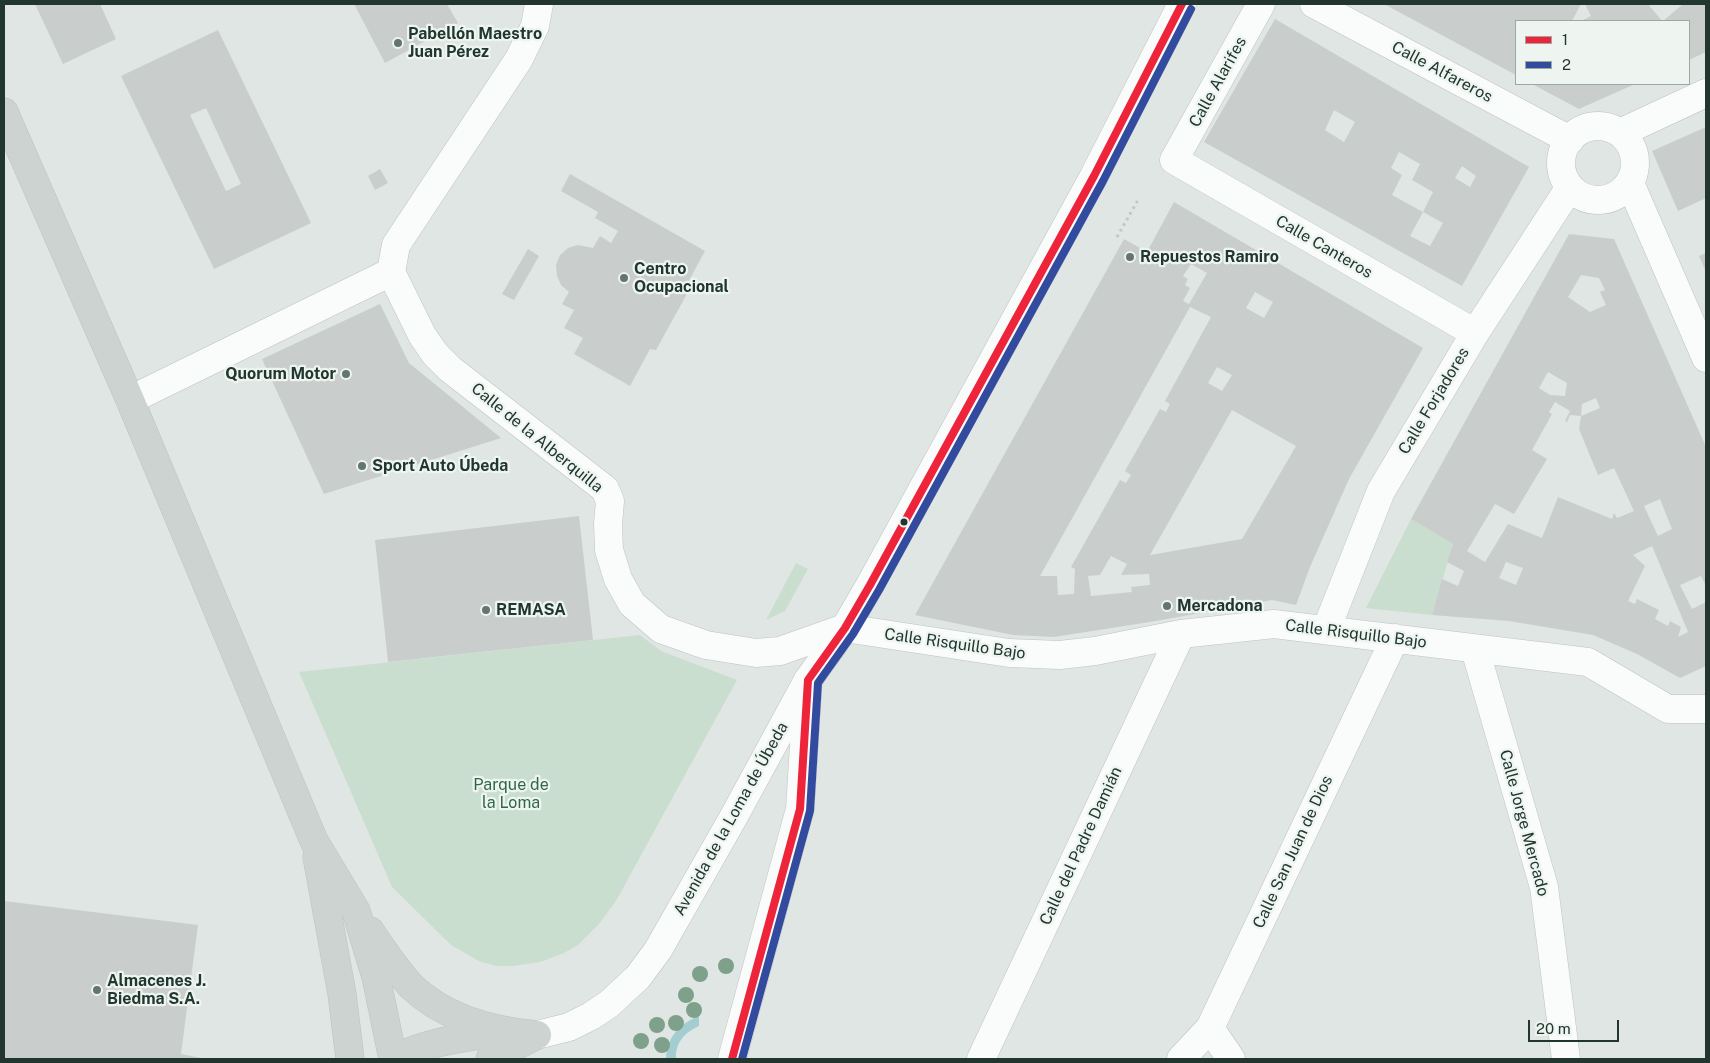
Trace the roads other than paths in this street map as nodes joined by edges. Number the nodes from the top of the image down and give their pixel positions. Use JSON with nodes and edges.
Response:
{"nodes":[{"id":1,"x":539,"y":4,"type":"edge"},
{"id":2,"x":1182,"y":4,"type":"edge"},
{"id":3,"x":1262,"y":4,"type":"edge"},
{"id":4,"x":1314,"y":4,"type":"edge"},
{"id":5,"x":1706,"y":93,"type":"edge"},
{"id":6,"x":4,"y":112,"type":"edge"},
{"id":7,"x":1620,"y":133,"type":"junction"},
{"id":8,"x":1570,"y":140,"type":"junction"},
{"id":9,"x":1174,"y":160,"type":"joint"},
{"id":10,"x":1630,"y":183,"type":"junction"},
{"id":11,"x":1570,"y":187,"type":"junction"},
{"id":12,"x":391,"y":272,"type":"junction"},
{"id":13,"x":1474,"y":333,"type":"junction"},
{"id":14,"x":1706,"y":358,"type":"edge"},
{"id":15,"x":130,"y":400,"type":"junction"},
{"id":16,"x":845,"y":628,"type":"junction"},
{"id":17,"x":1326,"y":630,"type":"junction"},
{"id":18,"x":1181,"y":634,"type":"junction"},
{"id":19,"x":1394,"y":638,"type":"junction"},
{"id":20,"x":1475,"y":649,"type":"junction"},
{"id":21,"x":808,"y":680,"type":"junction"},
{"id":22,"x":1706,"y":711,"type":"edge"},
{"id":23,"x":314,"y":841,"type":"junction"},
{"id":24,"x":325,"y":898,"type":"junction"},
{"id":25,"x":356,"y":911,"type":"junction"},
{"id":26,"x":1210,"y":1028,"type":"junction"},
{"id":27,"x":537,"y":1036,"type":"joint"},
{"id":28,"x":492,"y":1051,"type":"edge"},
{"id":29,"x":350,"y":1059,"type":"edge"},
{"id":30,"x":393,"y":1059,"type":"edge"},
{"id":31,"x":732,"y":1059,"type":"edge"},
{"id":32,"x":981,"y":1059,"type":"edge"},
{"id":33,"x":1181,"y":1059,"type":"edge"},
{"id":34,"x":1231,"y":1059,"type":"edge"},
{"id":35,"x":1566,"y":1059,"type":"edge"}],
"edges":[{"from":1,"to":12,"type":"street"},
{"from":2,"to":16,"type":"street","name":"Avenida de la Loma de Úbeda"},
{"from":3,"to":9,"type":"street","name":"Calle Alarifes"},
{"from":4,"to":8,"type":"street","name":"Calle Alfareros"},
{"from":5,"to":7,"type":"street"},
{"from":6,"to":15,"type":"main road"},
{"from":7,"to":8,"type":"street"},
{"from":7,"to":10,"type":"street"},
{"from":8,"to":11,"type":"street"},
{"from":9,"to":13,"type":"street","name":"Calle Canteros"},
{"from":10,"to":11,"type":"street"},
{"from":10,"to":14,"type":"street"},
{"from":11,"to":13,"type":"street","name":"Calle Forjadores"},
{"from":12,"to":15,"type":"street"},
{"from":12,"to":16,"type":"street","name":"Calle de la Alberquilla"},
{"from":13,"to":17,"type":"street","name":"Calle Forjadores"},
{"from":15,"to":23,"type":"main road"},
{"from":16,"to":18,"type":"street","name":"Calle Risquillo Bajo"},
{"from":16,"to":21,"type":"street","name":"Avenida de la Loma de Úbeda"},
{"from":17,"to":18,"type":"street","name":"Calle Risquillo Bajo"},
{"from":17,"to":19,"type":"street","name":"Calle Risquillo Bajo"},
{"from":18,"to":32,"type":"street","name":"Calle del Padre Damián"},
{"from":19,"to":20,"type":"street","name":"Calle Risquillo Bajo"},
{"from":19,"to":26,"type":"street","name":"Calle San Juan de Dios"},
{"from":20,"to":22,"type":"street","name":"Calle Risquillo Bajo"},
{"from":20,"to":35,"type":"street","name":"Calle Jorge Mercado"},
{"from":21,"to":27,"type":"street","name":"Avenida de la Loma de Úbeda"},
{"from":21,"to":31,"type":"street"},
{"from":23,"to":24,"type":"main road"},
{"from":23,"to":25,"type":"main road"},
{"from":24,"to":29,"type":"main road"},
{"from":24,"to":30,"type":"main road"},
{"from":25,"to":28,"type":"main road"},
{"from":25,"to":30,"type":"main road"},
{"from":26,"to":33,"type":"street","name":"Calle San Juan de Dios"},
{"from":26,"to":34,"type":"street"},
{"from":27,"to":28,"type":"main road"},
{"from":28,"to":30,"type":"main road"}]}
